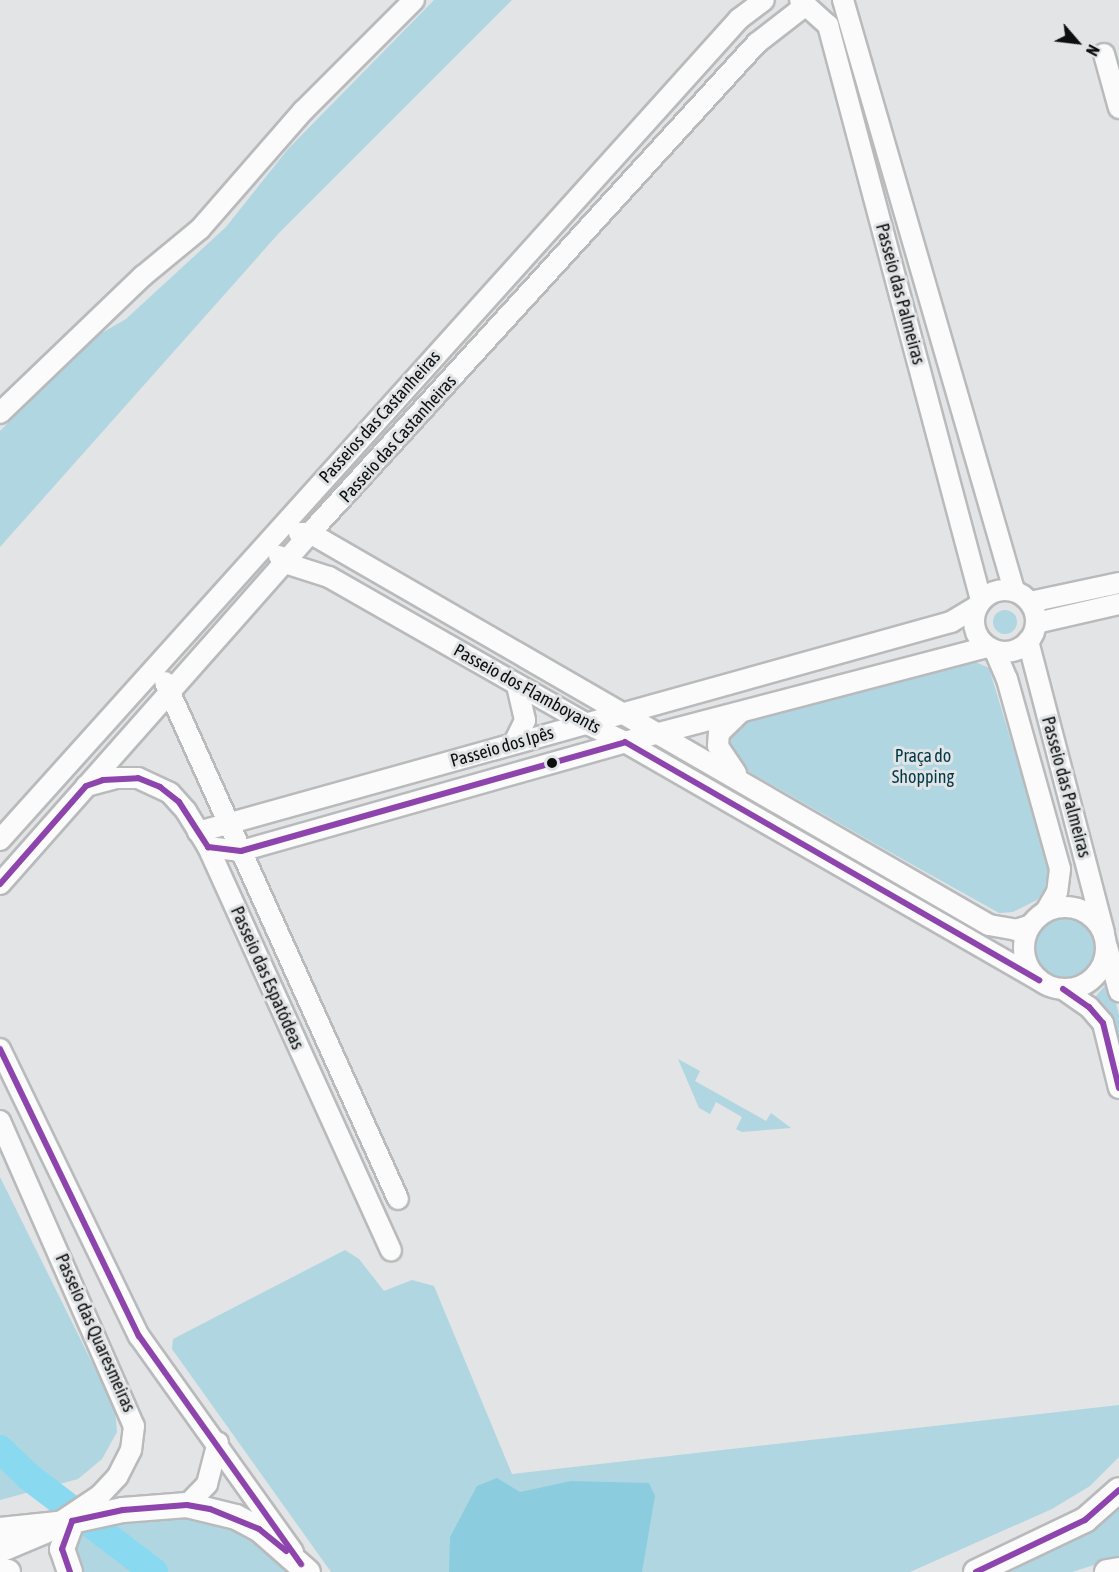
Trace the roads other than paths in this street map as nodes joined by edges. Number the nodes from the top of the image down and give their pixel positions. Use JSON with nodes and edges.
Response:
{"nodes":[{"id":1,"x":414,"y":0,"type":"edge"},
{"id":2,"x":764,"y":0,"type":"edge"},
{"id":3,"x":843,"y":0,"type":"edge"},
{"id":4,"x":813,"y":4,"type":"edge"},
{"id":5,"x":739,"y":19,"type":"junction"},
{"id":6,"x":757,"y":43,"type":"junction"},
{"id":7,"x":1104,"y":54,"type":"dead end"},
{"id":8,"x":1119,"y":108,"type":"edge"},
{"id":9,"x":0,"y":413,"type":"edge"},
{"id":10,"x":302,"y":503,"type":"junction"},
{"id":11,"x":283,"y":524,"type":"junction"},
{"id":12,"x":316,"y":529,"type":"junction"},
{"id":13,"x":267,"y":543,"type":"junction"},
{"id":14,"x":345,"y":554,"type":"junction"},
{"id":15,"x":285,"y":563,"type":"junction"},
{"id":16,"x":329,"y":577,"type":"junction"},
{"id":17,"x":1119,"y":583,"type":"edge"},
{"id":18,"x":1014,"y":590,"type":"junction"},
{"id":19,"x":1030,"y":602,"type":"junction"},
{"id":20,"x":979,"y":603,"type":"junction"},
{"id":21,"x":1119,"y":604,"type":"edge"},
{"id":22,"x":1036,"y":622,"type":"junction"},
{"id":23,"x":1028,"y":641,"type":"junction"},
{"id":24,"x":991,"y":649,"type":"junction"},
{"id":25,"x":151,"y":669,"type":"junction"},
{"id":26,"x":552,"y":673,"type":"junction"},
{"id":27,"x":517,"y":685,"type":"junction"},
{"id":28,"x":171,"y":690,"type":"junction"},
{"id":29,"x":693,"y":693,"type":"junction"},
{"id":30,"x":546,"y":701,"type":"junction"},
{"id":31,"x":119,"y":706,"type":"junction"},
{"id":32,"x":744,"y":711,"type":"junction"},
{"id":33,"x":622,"y":713,"type":"junction"},
{"id":34,"x":149,"y":715,"type":"junction"},
{"id":35,"x":702,"y":722,"type":"junction"},
{"id":36,"x":585,"y":723,"type":"junction"},
{"id":37,"x":185,"y":727,"type":"junction"},
{"id":38,"x":98,"y":730,"type":"junction"},
{"id":39,"x":658,"y":733,"type":"junction"},
{"id":40,"x":550,"y":734,"type":"junction"},
{"id":41,"x":625,"y":742,"type":"junction"},
{"id":42,"x":514,"y":743,"type":"junction"},
{"id":43,"x":120,"y":748,"type":"junction"},
{"id":44,"x":494,"y":749,"type":"junction"},
{"id":45,"x":687,"y":751,"type":"junction"},
{"id":46,"x":562,"y":760,"type":"junction"},
{"id":47,"x":675,"y":770,"type":"junction"},
{"id":48,"x":495,"y":779,"type":"junction"},
{"id":49,"x":746,"y":784,"type":"junction"},
{"id":50,"x":86,"y":786,"type":"junction"},
{"id":51,"x":318,"y":798,"type":"junction"},
{"id":52,"x":228,"y":824,"type":"junction"},
{"id":53,"x":326,"y":827,"type":"junction"},
{"id":54,"x":203,"y":839,"type":"junction"},
{"id":55,"x":0,"y":840,"type":"edge"},
{"id":56,"x":242,"y":851,"type":"junction"},
{"id":57,"x":0,"y":884,"type":"edge"},
{"id":58,"x":1046,"y":910,"type":"junction"},
{"id":59,"x":1031,"y":925,"type":"junction"},
{"id":60,"x":1105,"y":940,"type":"junction"},
{"id":61,"x":1039,"y":980,"type":"junction"},
{"id":62,"x":1063,"y":989,"type":"junction"},
{"id":63,"x":1119,"y":991,"type":"edge"},
{"id":64,"x":0,"y":1049,"type":"edge"},
{"id":65,"x":1119,"y":1088,"type":"edge"},
{"id":66,"x":0,"y":1121,"type":"edge"},
{"id":67,"x":398,"y":1199,"type":"dead end"},
{"id":68,"x":391,"y":1250,"type":"dead end"},
{"id":69,"x":218,"y":1442,"type":"junction"},
{"id":70,"x":1119,"y":1490,"type":"edge"},
{"id":71,"x":187,"y":1505,"type":"junction"},
{"id":72,"x":66,"y":1521,"type":"junction"},
{"id":73,"x":0,"y":1530,"type":"edge"},
{"id":74,"x":0,"y":1550,"type":"edge"},
{"id":75,"x":304,"y":1568,"type":"edge"},
{"id":76,"x":1119,"y":1570,"type":"edge"},
{"id":77,"x":0,"y":1571,"type":"edge"},
{"id":78,"x":8,"y":1572,"type":"edge"},
{"id":79,"x":70,"y":1572,"type":"edge"},
{"id":80,"x":976,"y":1572,"type":"edge"},
{"id":81,"x":1107,"y":1572,"type":"edge"}],
"edges":[{"from":1,"to":9,"type":"street"},
{"from":2,"to":5,"type":"street","name":"Passeios das Castanheiras"},
{"from":3,"to":18,"type":"street","name":"Passeio das Palmeiras"},
{"from":4,"to":6,"type":"street","name":"Passeio das Castanheiras"},
{"from":4,"to":20,"type":"street","name":"Passeio das Palmeiras"},
{"from":5,"to":6,"type":"street"},
{"from":5,"to":10,"type":"street","name":"Passeios das Castanheiras"},
{"from":6,"to":12,"type":"street","name":"Passeio das Castanheiras"},
{"from":7,"to":8,"type":"street"},
{"from":10,"to":11,"type":"street","name":"Passeios das Castanheiras"},
{"from":10,"to":12,"type":"street"},
{"from":11,"to":12,"type":"street","name":"Passeio dos Flamboyants"},
{"from":11,"to":13,"type":"street","name":"Passeios das Castanheiras"},
{"from":12,"to":14,"type":"street","name":"Passeio dos Flamboyants"},
{"from":12,"to":15,"type":"street","name":"Passeio das Castanheiras"},
{"from":13,"to":15,"type":"street"},
{"from":13,"to":25,"type":"street","name":"Passeios das Castanheiras"},
{"from":14,"to":16,"type":"street"},
{"from":14,"to":26,"type":"street","name":"Passeio dos Flamboyants"},
{"from":15,"to":16,"type":"street","name":"Passeio dos Flamboyants"},
{"from":15,"to":28,"type":"street","name":"Passeio das Castanheiras"},
{"from":16,"to":27,"type":"street","name":"Passeio dos Flamboyants"},
{"from":17,"to":19,"type":"street"},
{"from":18,"to":19,"type":"street"},
{"from":18,"to":20,"type":"street"},
{"from":19,"to":22,"type":"street"},
{"from":20,"to":24,"type":"street"},
{"from":20,"to":29,"type":"street","name":"Passeio dos Ipês"},
{"from":21,"to":22,"type":"street"},
{"from":22,"to":23,"type":"street"},
{"from":23,"to":24,"type":"street"},
{"from":23,"to":60,"type":"street","name":"Passeio das Palmeiras"},
{"from":24,"to":32,"type":"street","name":"Passeio dos Ipês"},
{"from":24,"to":58,"type":"street","name":"Passeio das Palmeiras"},
{"from":25,"to":28,"type":"street"},
{"from":25,"to":31,"type":"street","name":"Passeios das Castanheiras"},
{"from":26,"to":30,"type":"street"},
{"from":26,"to":33,"type":"street","name":"Passeio dos Flamboyants"},
{"from":27,"to":30,"type":"street","name":"Passeio dos Flamboyants"},
{"from":27,"to":42,"type":"street"},
{"from":28,"to":34,"type":"street","name":"Passeio das Castanheiras"},
{"from":28,"to":37,"type":"street","name":"Passeio das Espatódeas"},
{"from":29,"to":33,"type":"street","name":"Passeio dos Ipês"},
{"from":29,"to":35,"type":"street"},
{"from":30,"to":36,"type":"street","name":"Passeio dos Flamboyants"},
{"from":31,"to":34,"type":"street"},
{"from":31,"to":38,"type":"street","name":"Passeios das Castanheiras"},
{"from":32,"to":35,"type":"street","name":"Passeio dos Ipês"},
{"from":32,"to":49,"type":"street"},
{"from":33,"to":36,"type":"street","name":"Passeio dos Ipês"},
{"from":33,"to":39,"type":"street","name":"Passeio dos Flamboyants"},
{"from":34,"to":37,"type":"street"},
{"from":34,"to":43,"type":"street","name":"Passeio das Castanheiras"},
{"from":35,"to":39,"type":"street","name":"Passeio dos Ipês"},
{"from":36,"to":40,"type":"street","name":"Passeio dos Ipês"},
{"from":36,"to":41,"type":"street","name":"Passeio dos Flamboyants"},
{"from":37,"to":52,"type":"street","name":"Passeio das Espatódeas"},
{"from":38,"to":43,"type":"street"},
{"from":38,"to":55,"type":"street","name":"Passeios das Castanheiras"},
{"from":39,"to":41,"type":"street","name":"Passeio dos Ipês"},
{"from":39,"to":45,"type":"street","name":"Passeio dos Flamboyants"},
{"from":40,"to":42,"type":"street","name":"Passeio dos Ipês"},
{"from":40,"to":46,"type":"street"},
{"from":41,"to":46,"type":"street","name":"Passeio dos Ipês"},
{"from":41,"to":47,"type":"street","name":"Passeio dos Flamboyants"},
{"from":42,"to":44,"type":"street","name":"Passeio dos Ipês"},
{"from":43,"to":50,"type":"street","name":"Passeio das Castanheiras"},
{"from":44,"to":48,"type":"street"},
{"from":44,"to":51,"type":"street","name":"Passeio dos Ipês"},
{"from":45,"to":47,"type":"street"},
{"from":45,"to":49,"type":"street","name":"Passeio dos Flamboyants"},
{"from":46,"to":48,"type":"street","name":"Passeio dos Ipês"},
{"from":47,"to":61,"type":"street","name":"Passeio dos Flamboyants"},
{"from":48,"to":53,"type":"street","name":"Passeio dos Ipês"},
{"from":49,"to":59,"type":"street","name":"Passeio dos Flamboyants"},
{"from":50,"to":54,"type":"street","name":"Passeio das Espatódeas"},
{"from":50,"to":57,"type":"street","name":"Passeio das Castanheiras"},
{"from":51,"to":52,"type":"street","name":"Passeio dos Ipês"},
{"from":51,"to":53,"type":"street"},
{"from":52,"to":54,"type":"street","name":"Passeio dos Ipês"},
{"from":52,"to":56,"type":"street","name":"Passeio das Espatódeas"},
{"from":53,"to":56,"type":"street","name":"Passeio dos Ipês"},
{"from":54,"to":56,"type":"street"},
{"from":54,"to":68,"type":"street","name":"Passeio das Espatódeas"},
{"from":56,"to":67,"type":"street","name":"Passeio das Espatódeas"},
{"from":58,"to":59,"type":"street"},
{"from":58,"to":60,"type":"street"},
{"from":59,"to":61,"type":"street"},
{"from":60,"to":62,"type":"street"},
{"from":60,"to":63,"type":"street","name":"Passeio das Palmeiras"},
{"from":61,"to":62,"type":"street"},
{"from":62,"to":65,"type":"street"},
{"from":64,"to":69,"type":"street","name":"Passeio das Quaresmeiras"},
{"from":66,"to":72,"type":"street","name":"Passeio das Quaresmeiras"},
{"from":69,"to":71,"type":"street"},
{"from":69,"to":75,"type":"street","name":"Passeio das Quaresmeiras"},
{"from":70,"to":80,"type":"main road"},
{"from":71,"to":72,"type":"main road"},
{"from":71,"to":75,"type":"main road"},
{"from":72,"to":73,"type":"main road"},
{"from":72,"to":74,"type":"main road"},
{"from":72,"to":79,"type":"main road"},
{"from":76,"to":81,"type":"main road"},
{"from":77,"to":78,"type":"main road"}]}
